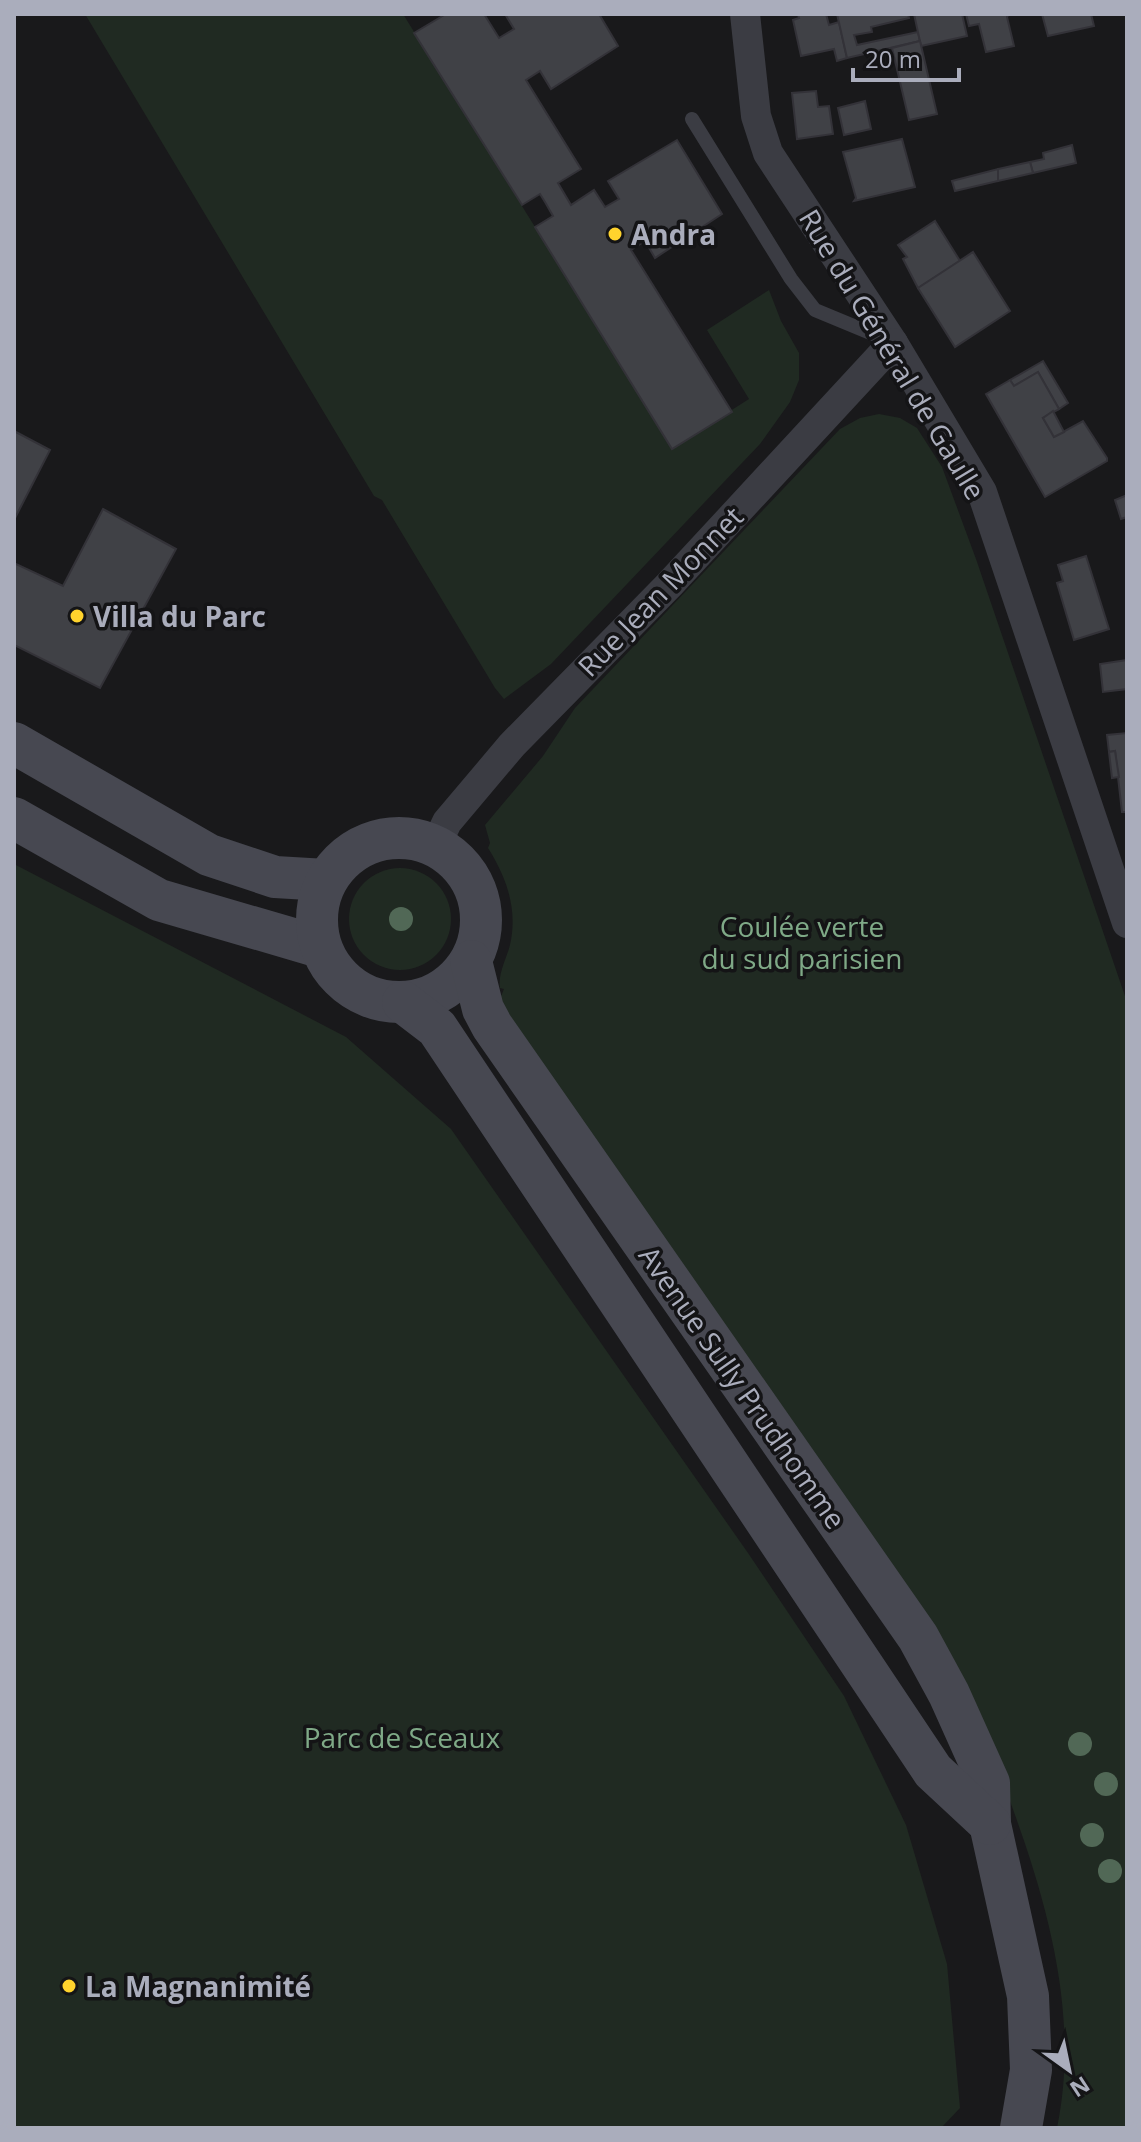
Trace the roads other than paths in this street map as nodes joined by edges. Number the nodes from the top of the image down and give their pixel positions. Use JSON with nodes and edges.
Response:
{"nodes":[{"id":1,"x":745,"y":14,"type":"edge"},
{"id":2,"x":692,"y":119,"type":"dead end"},
{"id":3,"x":893,"y":343,"type":"junction"},
{"id":4,"x":14,"y":743,"type":"edge"},
{"id":5,"x":14,"y":818,"type":"edge"},
{"id":6,"x":436,"y":845,"type":"junction"},
{"id":7,"x":326,"y":880,"type":"junction"},
{"id":8,"x":1127,"y":923,"type":"edge"},
{"id":9,"x":320,"y":947,"type":"junction"},
{"id":10,"x":471,"y":961,"type":"junction"},
{"id":11,"x":403,"y":1002,"type":"junction"},
{"id":12,"x":990,"y":1824,"type":"junction"},
{"id":13,"x":1021,"y":2128,"type":"edge"}],
"edges":[{"from":1,"to":3,"type":"street","name":"Rue du Général de Gaulle"},
{"from":2,"to":3,"type":"lane"},
{"from":3,"to":6,"type":"street","name":"Rue Jean Monnet"},
{"from":3,"to":8,"type":"street","name":"Rue du Général de Gaulle"},
{"from":4,"to":7,"type":"main road"},
{"from":5,"to":9,"type":"main road"},
{"from":6,"to":7,"type":"main road"},
{"from":6,"to":10,"type":"main road"},
{"from":7,"to":9,"type":"main road"},
{"from":9,"to":11,"type":"main road"},
{"from":10,"to":11,"type":"main road"},
{"from":10,"to":12,"type":"main road","name":"Avenue Sully Prudhomme"},
{"from":11,"to":12,"type":"main road","name":"Avenue Sully Prudhomme"},
{"from":12,"to":13,"type":"main road","name":"Avenue Sully Prudhomme"}]}
